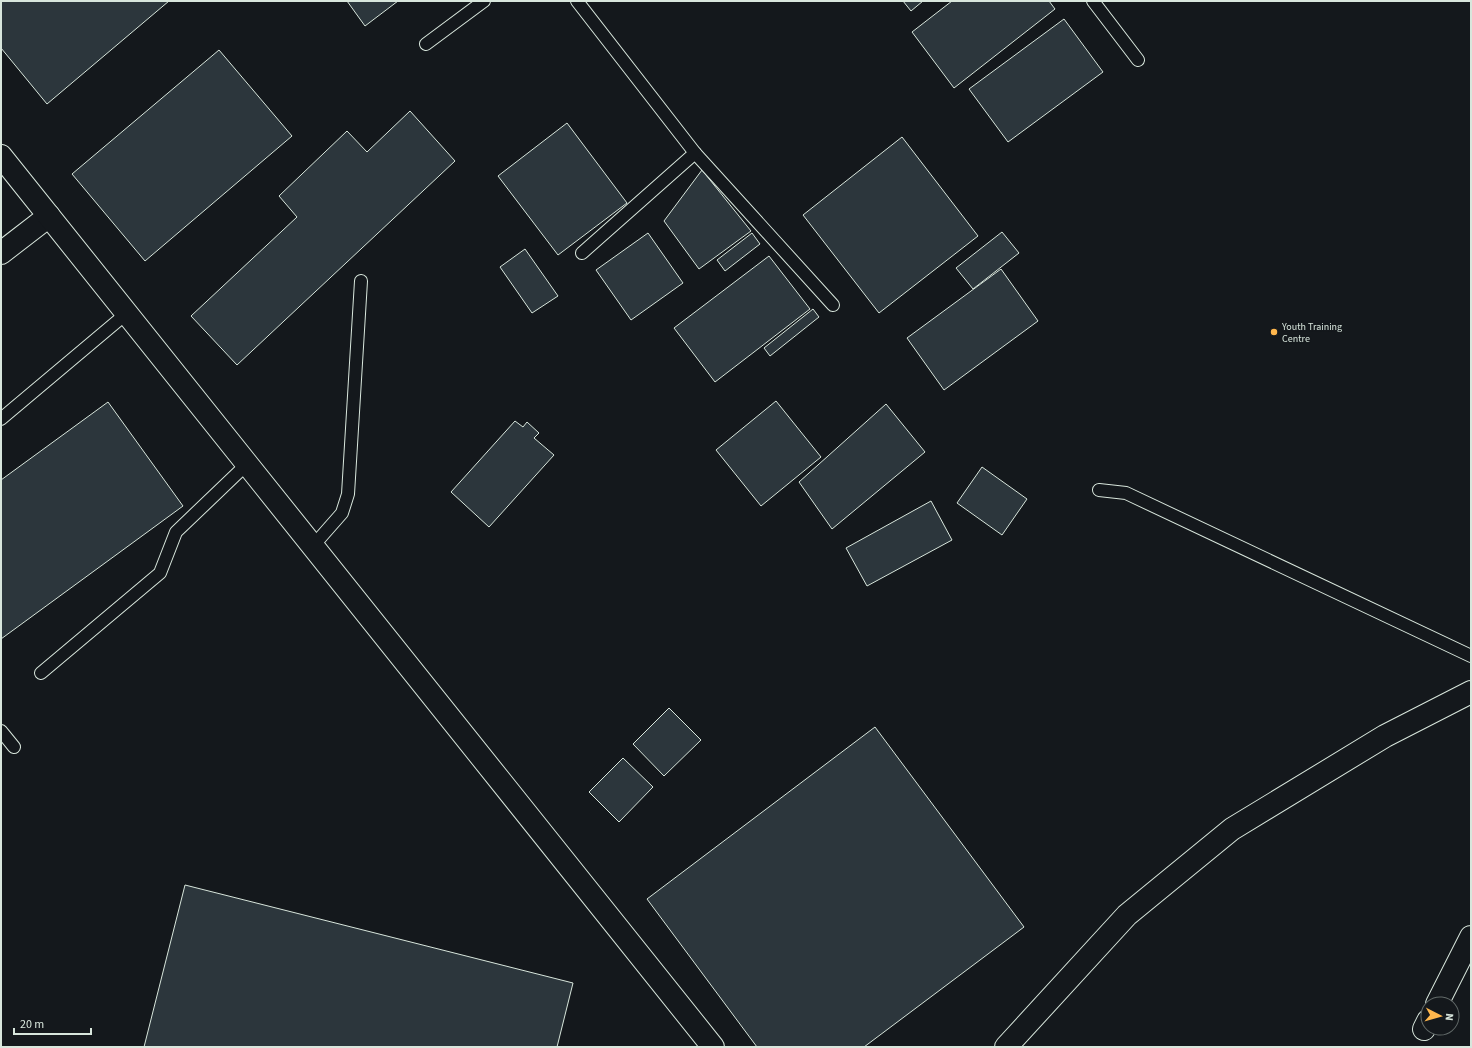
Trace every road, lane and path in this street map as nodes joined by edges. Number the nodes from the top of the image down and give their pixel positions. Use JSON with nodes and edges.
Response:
{"nodes":[{"id":1,"x":484,"y":1,"type":"edge"},
{"id":2,"x":577,"y":1,"type":"edge"},
{"id":3,"x":1093,"y":1,"type":"edge"},
{"id":4,"x":426,"y":44,"type":"dead end"},
{"id":5,"x":1138,"y":60,"type":"dead end"},
{"id":6,"x":695,"y":153,"type":"junction"},
{"id":7,"x":1,"y":156,"type":"edge"},
{"id":8,"x":49,"y":216,"type":"junction"},
{"id":9,"x":1,"y":253,"type":"edge"},
{"id":10,"x":582,"y":253,"type":"dead end"},
{"id":11,"x":361,"y":281,"type":"dead end"},
{"id":12,"x":833,"y":305,"type":"dead end"},
{"id":13,"x":127,"y":313,"type":"junction"},
{"id":14,"x":1,"y":419,"type":"edge"},
{"id":15,"x":247,"y":464,"type":"junction"},
{"id":16,"x":1099,"y":490,"type":"dead end"},
{"id":17,"x":313,"y":546,"type":"junction"},
{"id":18,"x":1471,"y":656,"type":"edge"},
{"id":19,"x":41,"y":673,"type":"dead end"},
{"id":20,"x":1471,"y":692,"type":"edge"},
{"id":21,"x":1,"y":731,"type":"edge"},
{"id":22,"x":14,"y":747,"type":"dead end"},
{"id":23,"x":1471,"y":937,"type":"edge"},
{"id":24,"x":1441,"y":996,"type":"edge"},
{"id":25,"x":713,"y":1047,"type":"edge"},
{"id":26,"x":1006,"y":1047,"type":"edge"}],
"edges":[{"from":1,"to":4,"type":"lane"},
{"from":2,"to":6,"type":"lane"},
{"from":3,"to":5,"type":"lane"},
{"from":6,"to":10,"type":"lane"},
{"from":6,"to":12,"type":"lane"},
{"from":7,"to":8,"type":"street"},
{"from":8,"to":9,"type":"street"},
{"from":8,"to":13,"type":"street"},
{"from":11,"to":17,"type":"lane"},
{"from":13,"to":14,"type":"lane"},
{"from":13,"to":15,"type":"street"},
{"from":15,"to":17,"type":"street"},
{"from":15,"to":19,"type":"lane"},
{"from":16,"to":18,"type":"lane"},
{"from":17,"to":25,"type":"street"},
{"from":20,"to":26,"type":"street"},
{"from":21,"to":22,"type":"lane"},
{"from":23,"to":24,"type":"street"}]}
